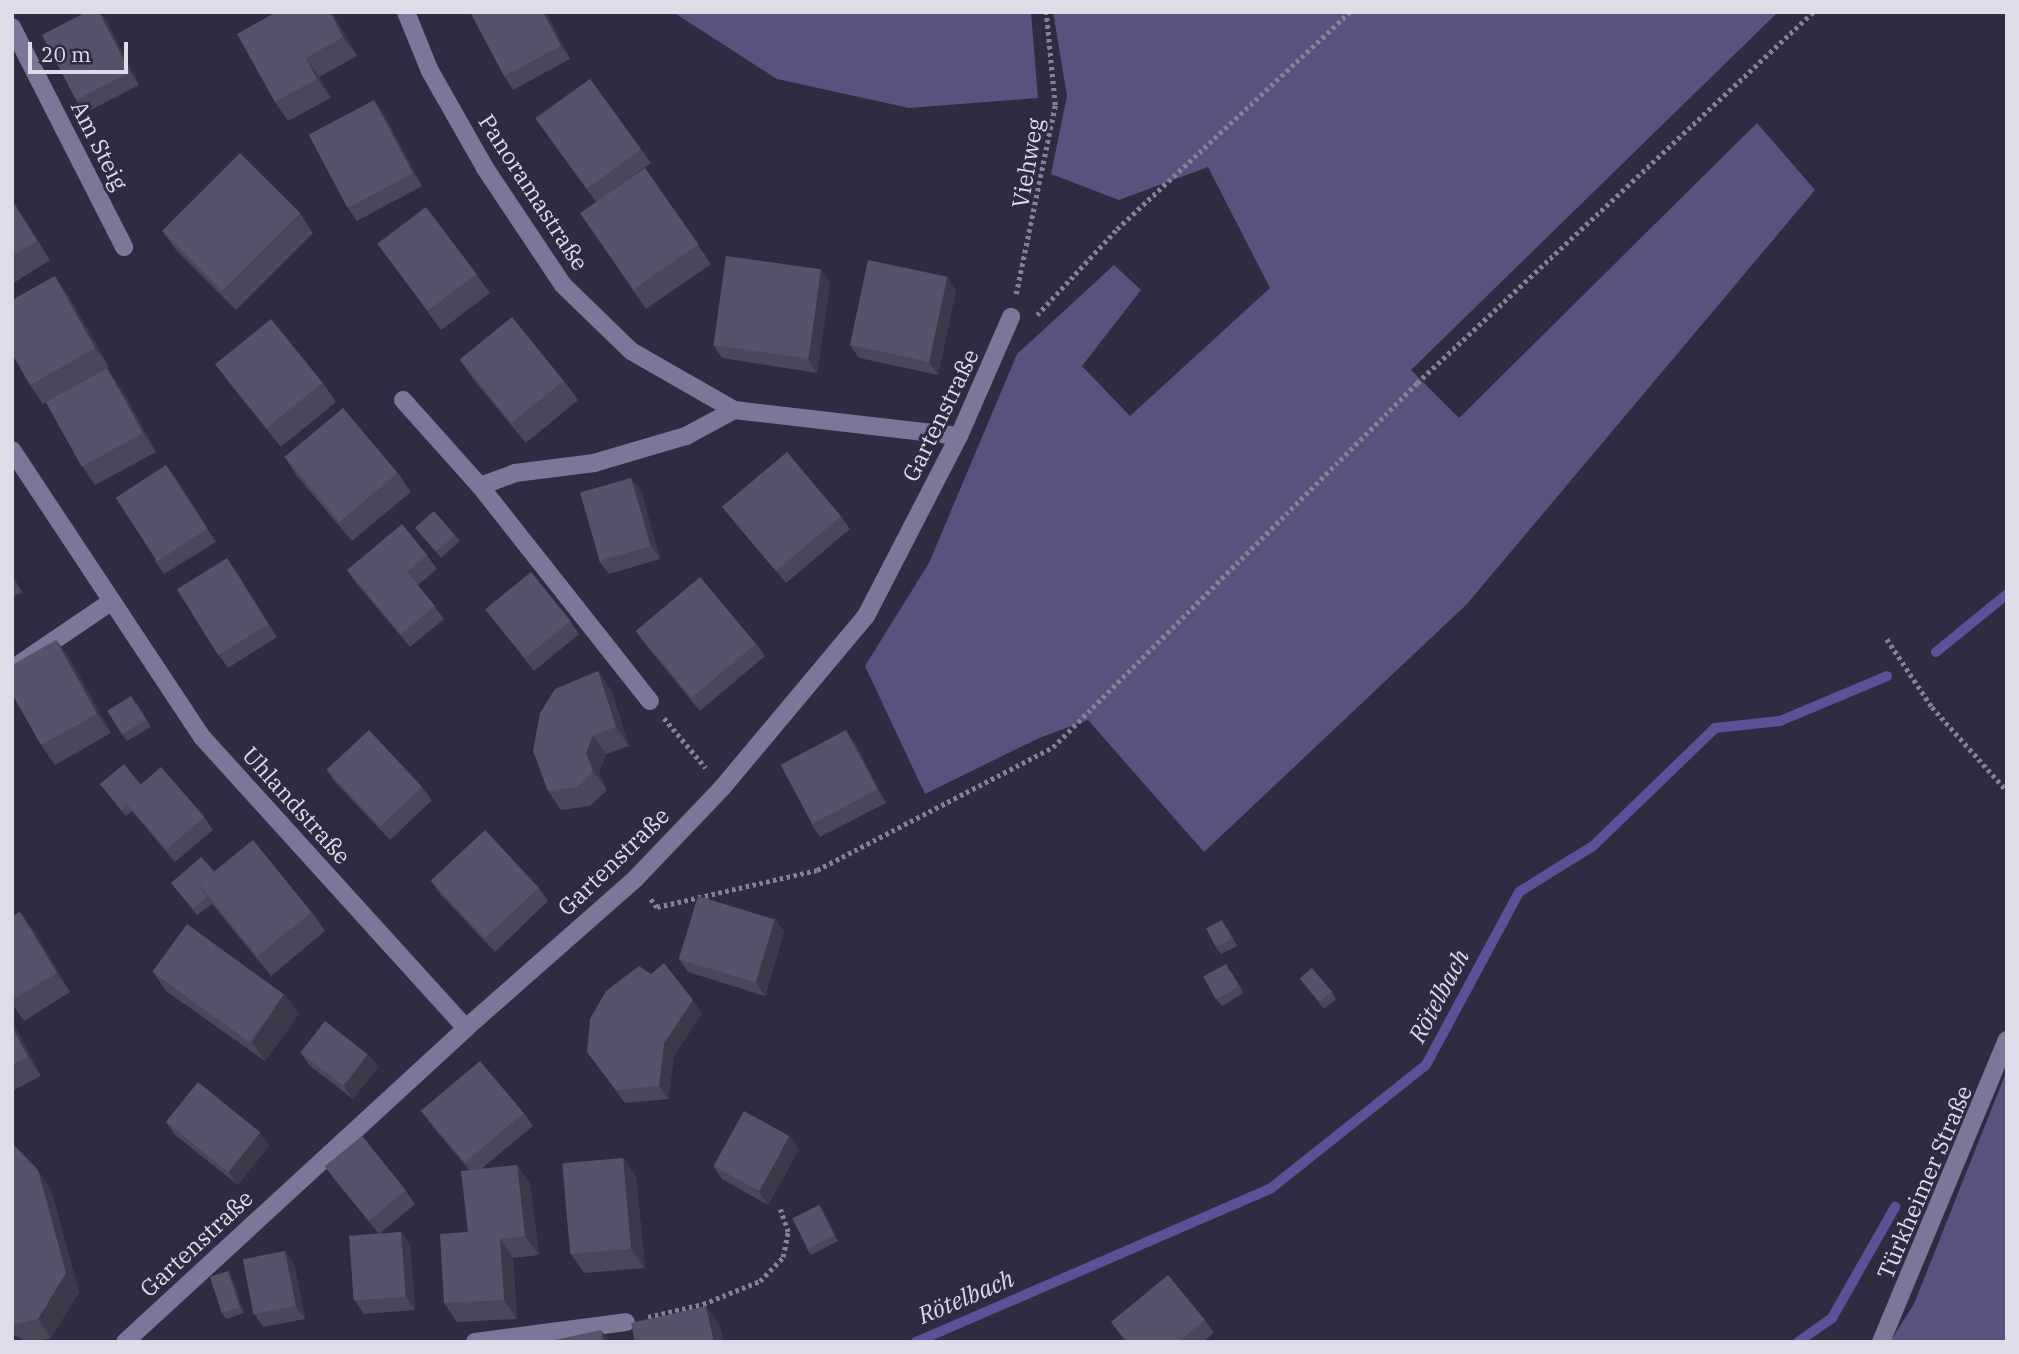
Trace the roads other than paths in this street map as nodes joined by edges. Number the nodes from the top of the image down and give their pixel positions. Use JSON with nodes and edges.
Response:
{"nodes":[{"id":1,"x":406,"y":12,"type":"edge"},
{"id":2,"x":12,"y":27,"type":"edge"},
{"id":3,"x":124,"y":247,"type":"dead end"},
{"id":4,"x":1011,"y":317,"type":"road end"},
{"id":5,"x":403,"y":400,"type":"dead end"},
{"id":6,"x":734,"y":410,"type":"junction"},
{"id":7,"x":959,"y":436,"type":"junction"},
{"id":8,"x":12,"y":450,"type":"edge"},
{"id":9,"x":480,"y":486,"type":"junction"},
{"id":10,"x":112,"y":601,"type":"junction"},
{"id":11,"x":12,"y":669,"type":"edge"},
{"id":12,"x":650,"y":701,"type":"road end"},
{"id":13,"x":466,"y":1028,"type":"junction"},
{"id":14,"x":2007,"y":1040,"type":"edge"},
{"id":15,"x":626,"y":1322,"type":"road end"},
{"id":16,"x":125,"y":1342,"type":"edge"},
{"id":17,"x":475,"y":1342,"type":"edge"},
{"id":18,"x":1881,"y":1342,"type":"edge"}],
"edges":[{"from":1,"to":6,"type":"street","name":"Panoramastraße"},
{"from":2,"to":3,"type":"street","name":"Am Steig"},
{"from":4,"to":7,"type":"street","name":"Gartenstraße"},
{"from":5,"to":9,"type":"street"},
{"from":6,"to":7,"type":"street","name":"Panoramastraße"},
{"from":6,"to":9,"type":"street"},
{"from":7,"to":13,"type":"street","name":"Gartenstraße"},
{"from":8,"to":10,"type":"street","name":"Uhlandstraße"},
{"from":9,"to":12,"type":"street"},
{"from":10,"to":11,"type":"street"},
{"from":10,"to":13,"type":"street","name":"Uhlandstraße"},
{"from":13,"to":16,"type":"street","name":"Gartenstraße"},
{"from":14,"to":18,"type":"street","name":"Türkheimer Straße"},
{"from":15,"to":17,"type":"street"}]}
